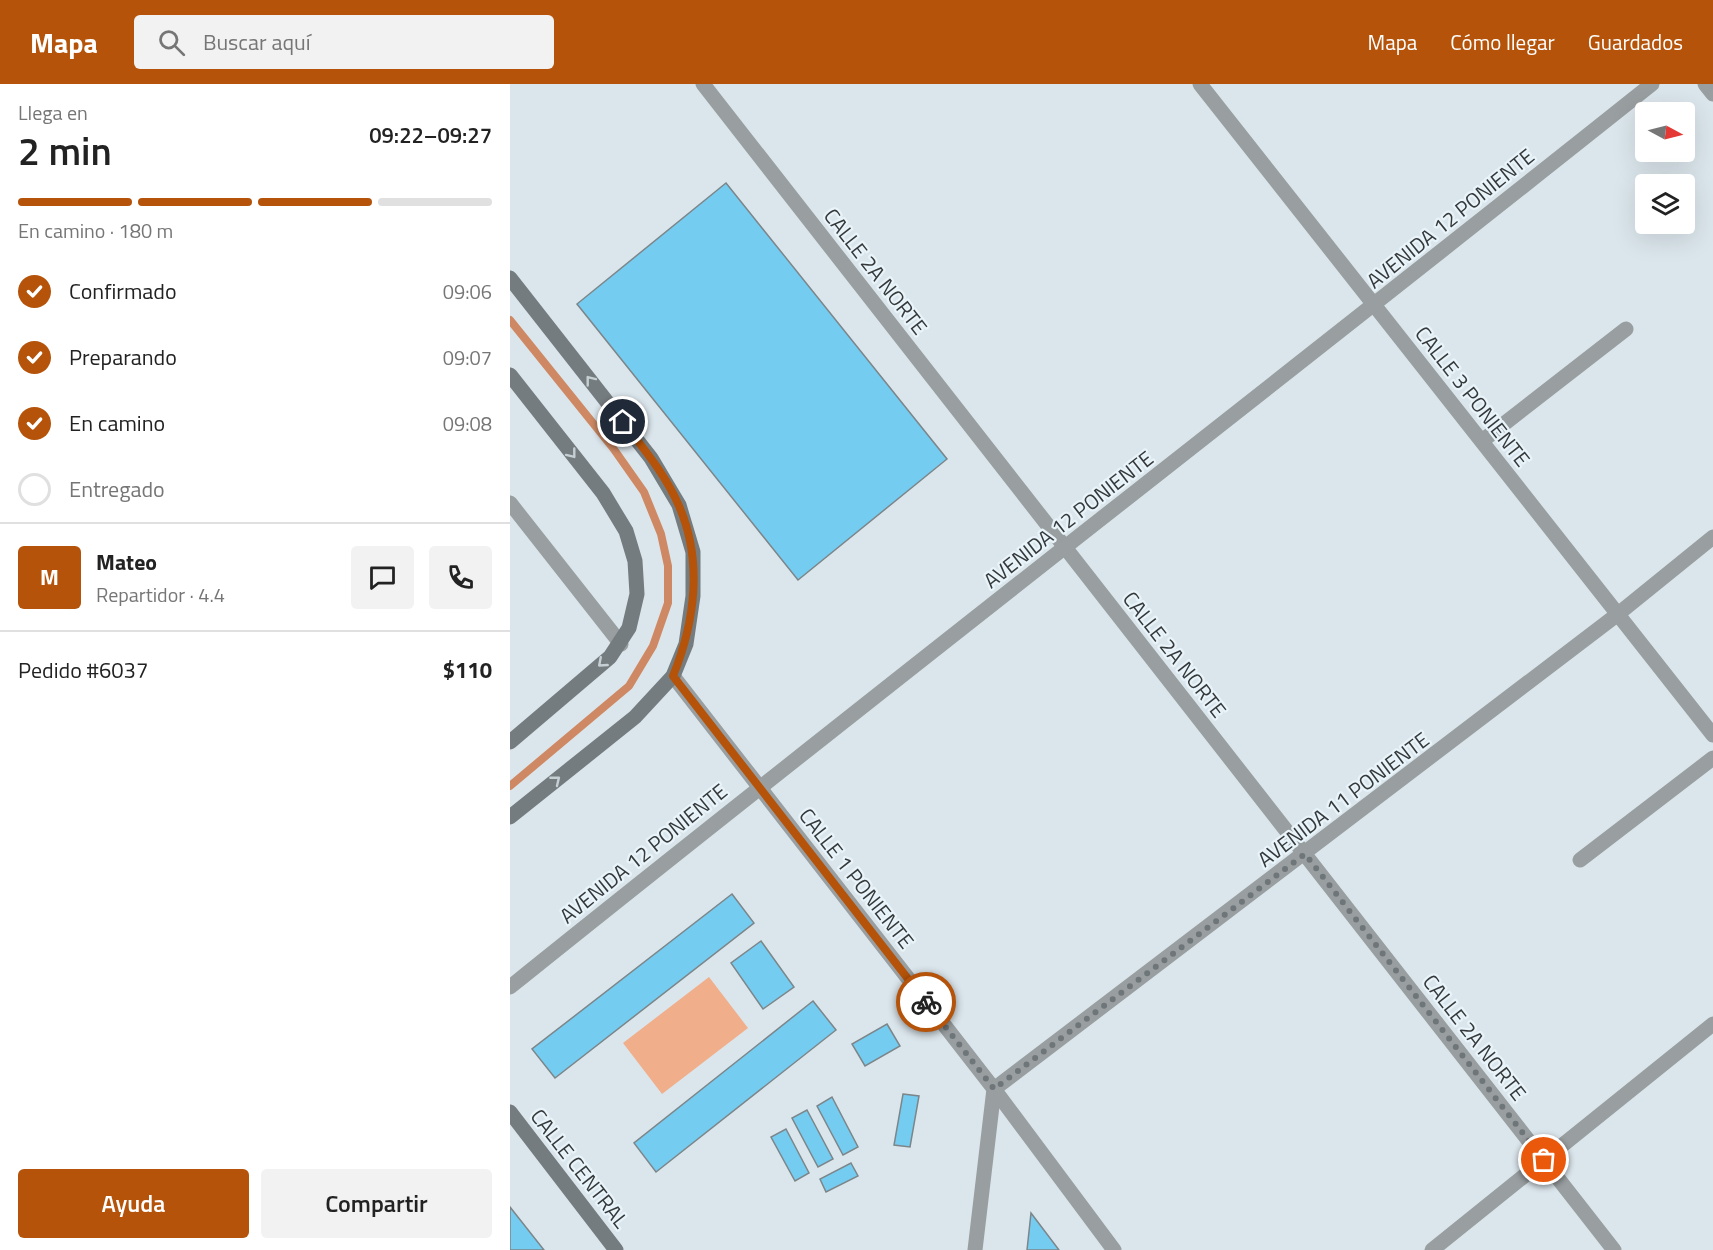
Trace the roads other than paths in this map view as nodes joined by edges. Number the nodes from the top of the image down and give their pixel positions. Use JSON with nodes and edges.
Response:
{"nodes":[{"id":1,"x":703,"y":84,"type":"edge"},
{"id":2,"x":1200,"y":84,"type":"edge"},
{"id":3,"x":1652,"y":84,"type":"edge"},
{"id":4,"x":1705,"y":84,"type":"edge"},
{"id":5,"x":1713,"y":94,"type":"edge"},
{"id":6,"x":510,"y":278,"type":"edge"},
{"id":7,"x":1374,"y":305,"type":"junction"},
{"id":8,"x":1626,"y":329,"type":"dead end"},
{"id":9,"x":510,"y":375,"type":"edge"},
{"id":10,"x":1482,"y":441,"type":"junction"},
{"id":11,"x":510,"y":503,"type":"edge"},
{"id":12,"x":1713,"y":537,"type":"edge"},
{"id":13,"x":1066,"y":549,"type":"junction"},
{"id":14,"x":1618,"y":614,"type":"junction"},
{"id":15,"x":621,"y":644,"type":"junction"},
{"id":16,"x":673,"y":676,"type":"junction"},
{"id":17,"x":1713,"y":735,"type":"edge"},
{"id":18,"x":510,"y":742,"type":"edge"},
{"id":19,"x":1713,"y":758,"type":"edge"},
{"id":20,"x":759,"y":787,"type":"junction"},
{"id":21,"x":510,"y":817,"type":"edge"},
{"id":22,"x":1305,"y":854,"type":"junction"},
{"id":23,"x":1580,"y":860,"type":"dead end"},
{"id":24,"x":510,"y":987,"type":"edge"},
{"id":25,"x":1713,"y":1024,"type":"edge"},
{"id":26,"x":994,"y":1089,"type":"junction"},
{"id":27,"x":510,"y":1112,"type":"edge"},
{"id":28,"x":1544,"y":1160,"type":"junction"},
{"id":29,"x":616,"y":1250,"type":"edge"},
{"id":30,"x":975,"y":1250,"type":"edge"},
{"id":31,"x":1114,"y":1250,"type":"edge"},
{"id":32,"x":1432,"y":1250,"type":"edge"},
{"id":33,"x":1614,"y":1250,"type":"edge"}],
"edges":[{"from":1,"to":13,"type":"street","name":"CALLE 2A NORTE"},
{"from":2,"to":7,"type":"street","name":"CALLE 3 PONIENTE"},
{"from":3,"to":7,"type":"street","name":"AVENIDA 12 PONIENTE"},
{"from":4,"to":5,"type":"street"},
{"from":16,"to":6,"type":"main road","one_way":true},
{"from":7,"to":10,"type":"street","name":"CALLE 3 PONIENTE"},
{"from":7,"to":13,"type":"street","name":"AVENIDA 12 PONIENTE"},
{"from":8,"to":10,"type":"street"},
{"from":9,"to":15,"type":"main road","one_way":true},
{"from":10,"to":14,"type":"street","name":"CALLE 3 PONIENTE"},
{"from":11,"to":15,"type":"street"},
{"from":12,"to":14,"type":"street","name":"AVENIDA 11 PONIENTE"},
{"from":13,"to":20,"type":"street","name":"AVENIDA 12 PONIENTE"},
{"from":13,"to":22,"type":"street","name":"CALLE 2A NORTE"},
{"from":14,"to":17,"type":"street","name":"CALLE 3 PONIENTE"},
{"from":14,"to":22,"type":"street","name":"AVENIDA 11 PONIENTE"},
{"from":15,"to":18,"type":"main road","one_way":true},
{"from":16,"to":20,"type":"street","name":"CALLE 1 PONIENTE"},
{"from":21,"to":16,"type":"main road","one_way":true},
{"from":19,"to":23,"type":"street"},
{"from":20,"to":24,"type":"street","name":"AVENIDA 12 PONIENTE"},
{"from":20,"to":26,"type":"street","name":"CALLE 1 PONIENTE"},
{"from":22,"to":26,"type":"street","name":"AVENIDA 11 PONIENTE"},
{"from":22,"to":28,"type":"street","name":"CALLE 2A NORTE"},
{"from":25,"to":28,"type":"street"},
{"from":26,"to":30,"type":"street"},
{"from":26,"to":31,"type":"street","name":"CALLE 1 PONIENTE"},
{"from":27,"to":29,"type":"main road","name":"CALLE CENTRAL"},
{"from":28,"to":32,"type":"street"},
{"from":28,"to":33,"type":"street","name":"CALLE 2A NORTE"}]}
